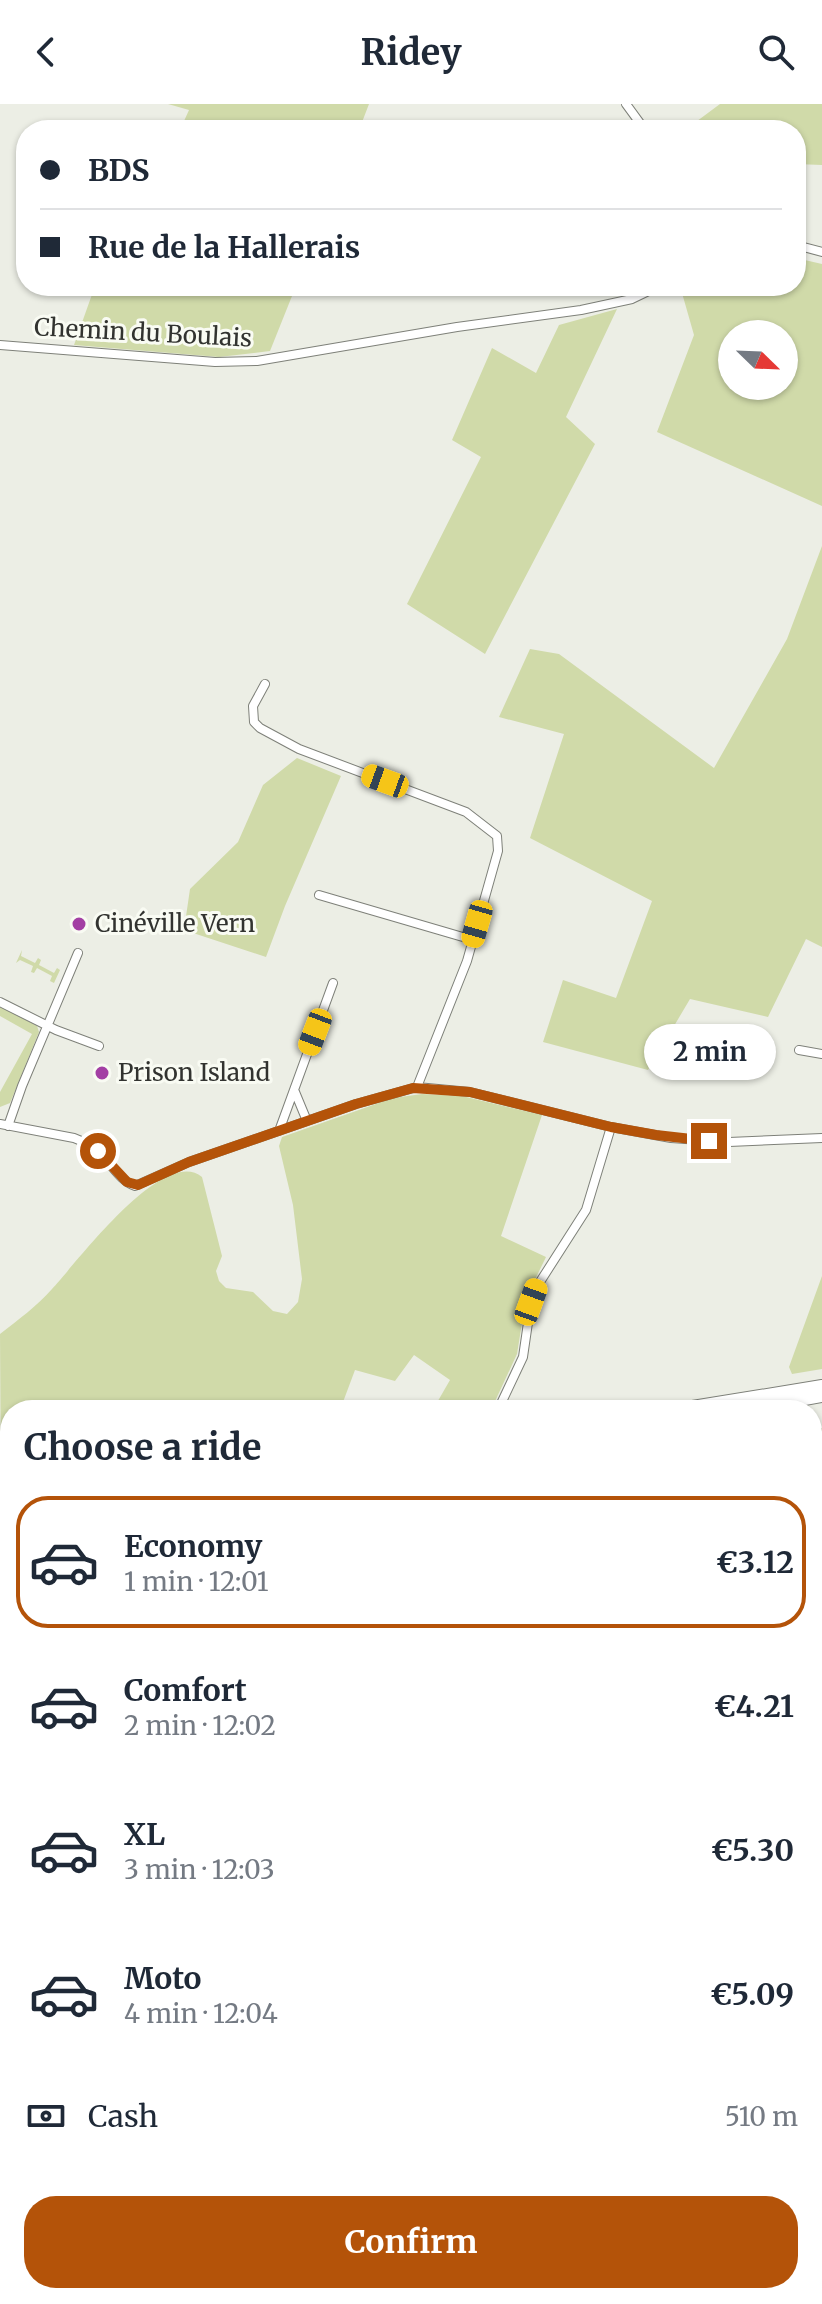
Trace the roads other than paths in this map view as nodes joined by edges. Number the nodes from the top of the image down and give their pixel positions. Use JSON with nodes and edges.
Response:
{"nodes":[{"id":1,"x":638,"y":296,"type":"edge"},
{"id":2,"x":0,"y":345,"type":"edge"},
{"id":3,"x":265,"y":684,"type":"dead end"},
{"id":4,"x":319,"y":895,"type":"dead end"},
{"id":5,"x":473,"y":940,"type":"junction"},
{"id":6,"x":78,"y":953,"type":"dead end"},
{"id":7,"x":333,"y":983,"type":"dead end"},
{"id":8,"x":0,"y":1002,"type":"edge"},
{"id":9,"x":46,"y":1026,"type":"junction"},
{"id":10,"x":99,"y":1046,"type":"dead end"},
{"id":11,"x":799,"y":1050,"type":"dead end"},
{"id":12,"x":822,"y":1054,"type":"edge"},
{"id":13,"x":417,"y":1087,"type":"junction"},
{"id":14,"x":294,"y":1091,"type":"junction"},
{"id":15,"x":307,"y":1121,"type":"junction"},
{"id":16,"x":4,"y":1125,"type":"edge"},
{"id":17,"x":611,"y":1127,"type":"junction"},
{"id":18,"x":279,"y":1131,"type":"junction"},
{"id":19,"x":822,"y":1138,"type":"edge"},
{"id":20,"x":822,"y":1386,"type":"edge"},
{"id":21,"x":822,"y":1396,"type":"edge"},
{"id":22,"x":503,"y":1400,"type":"edge"},
{"id":23,"x":736,"y":1400,"type":"edge"},
{"id":24,"x":800,"y":1400,"type":"edge"}],
"edges":[{"from":1,"to":2,"type":"street","name":"Chemin du Boulais"},
{"from":3,"to":5,"type":"street"},
{"from":4,"to":5,"type":"street"},
{"from":5,"to":13,"type":"street"},
{"from":6,"to":9,"type":"street"},
{"from":7,"to":14,"type":"street"},
{"from":8,"to":9,"type":"street"},
{"from":9,"to":10,"type":"street"},
{"from":9,"to":16,"type":"street"},
{"from":11,"to":12,"type":"street"},
{"from":13,"to":15,"type":"street"},
{"from":13,"to":17,"type":"street"},
{"from":14,"to":15,"type":"street"},
{"from":14,"to":18,"type":"street"},
{"from":15,"to":18,"type":"street"},
{"from":16,"to":18,"type":"street"},
{"from":17,"to":19,"type":"street"},
{"from":17,"to":22,"type":"street"},
{"from":20,"to":23,"type":"highway"},
{"from":21,"to":24,"type":"highway"}]}
